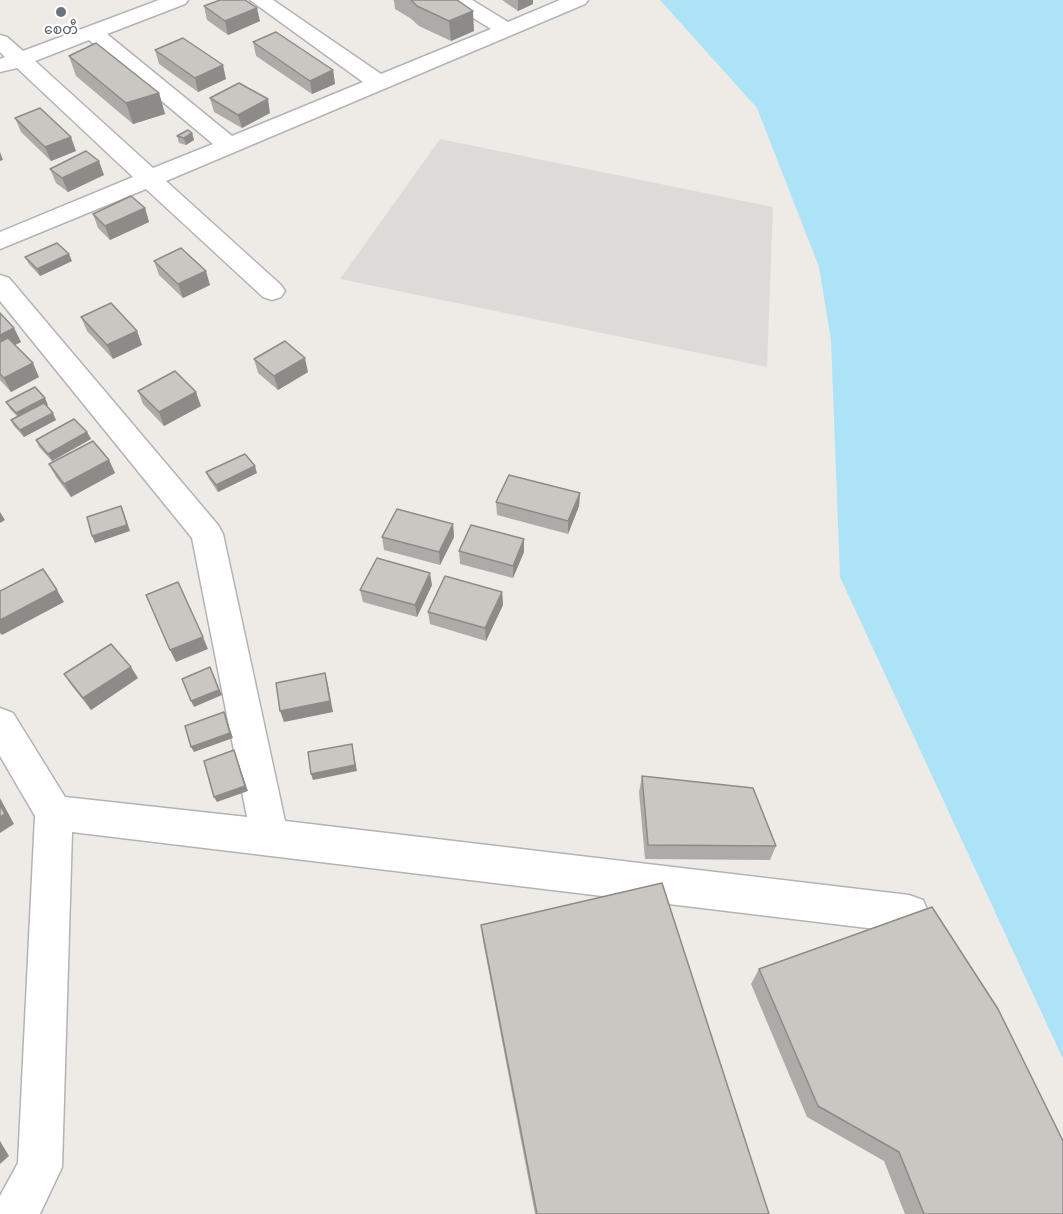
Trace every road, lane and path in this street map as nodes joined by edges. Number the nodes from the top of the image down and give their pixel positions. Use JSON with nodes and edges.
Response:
{"nodes":[{"id":1,"x":260,"y":0,"type":"edge"},
{"id":2,"x":458,"y":0,"type":"edge"},
{"id":3,"x":578,"y":0,"type":"edge"},
{"id":4,"x":170,"y":1,"type":"edge"},
{"id":5,"x":507,"y":30,"type":"junction"},
{"id":6,"x":92,"y":32,"type":"junction"},
{"id":7,"x":0,"y":41,"type":"edge"},
{"id":8,"x":10,"y":63,"type":"edge"},
{"id":9,"x":379,"y":82,"type":"junction"},
{"id":10,"x":229,"y":145,"type":"junction"},
{"id":11,"x":148,"y":178,"type":"junction"},
{"id":12,"x":0,"y":241,"type":"edge"},
{"id":13,"x":0,"y":284,"type":"edge"},
{"id":14,"x":272,"y":291,"type":"dead end"},
{"id":15,"x":0,"y":724,"type":"edge"},
{"id":16,"x":54,"y":813,"type":"junction"},
{"id":17,"x":270,"y":837,"type":"junction"},
{"id":18,"x":909,"y":914,"type":"edge"},
{"id":19,"x":15,"y":1214,"type":"edge"}],
"edges":[{"from":1,"to":9,"type":"street"},
{"from":2,"to":5,"type":"street"},
{"from":3,"to":5,"type":"street"},
{"from":4,"to":6,"type":"street"},
{"from":5,"to":9,"type":"street"},
{"from":6,"to":8,"type":"street"},
{"from":6,"to":10,"type":"street"},
{"from":7,"to":8,"type":"street"},
{"from":8,"to":11,"type":"street"},
{"from":9,"to":10,"type":"street"},
{"from":10,"to":11,"type":"street"},
{"from":11,"to":12,"type":"street"},
{"from":11,"to":14,"type":"street"},
{"from":13,"to":17,"type":"street"},
{"from":15,"to":16,"type":"street"},
{"from":16,"to":17,"type":"street"},
{"from":16,"to":19,"type":"street"},
{"from":17,"to":18,"type":"street"}]}
